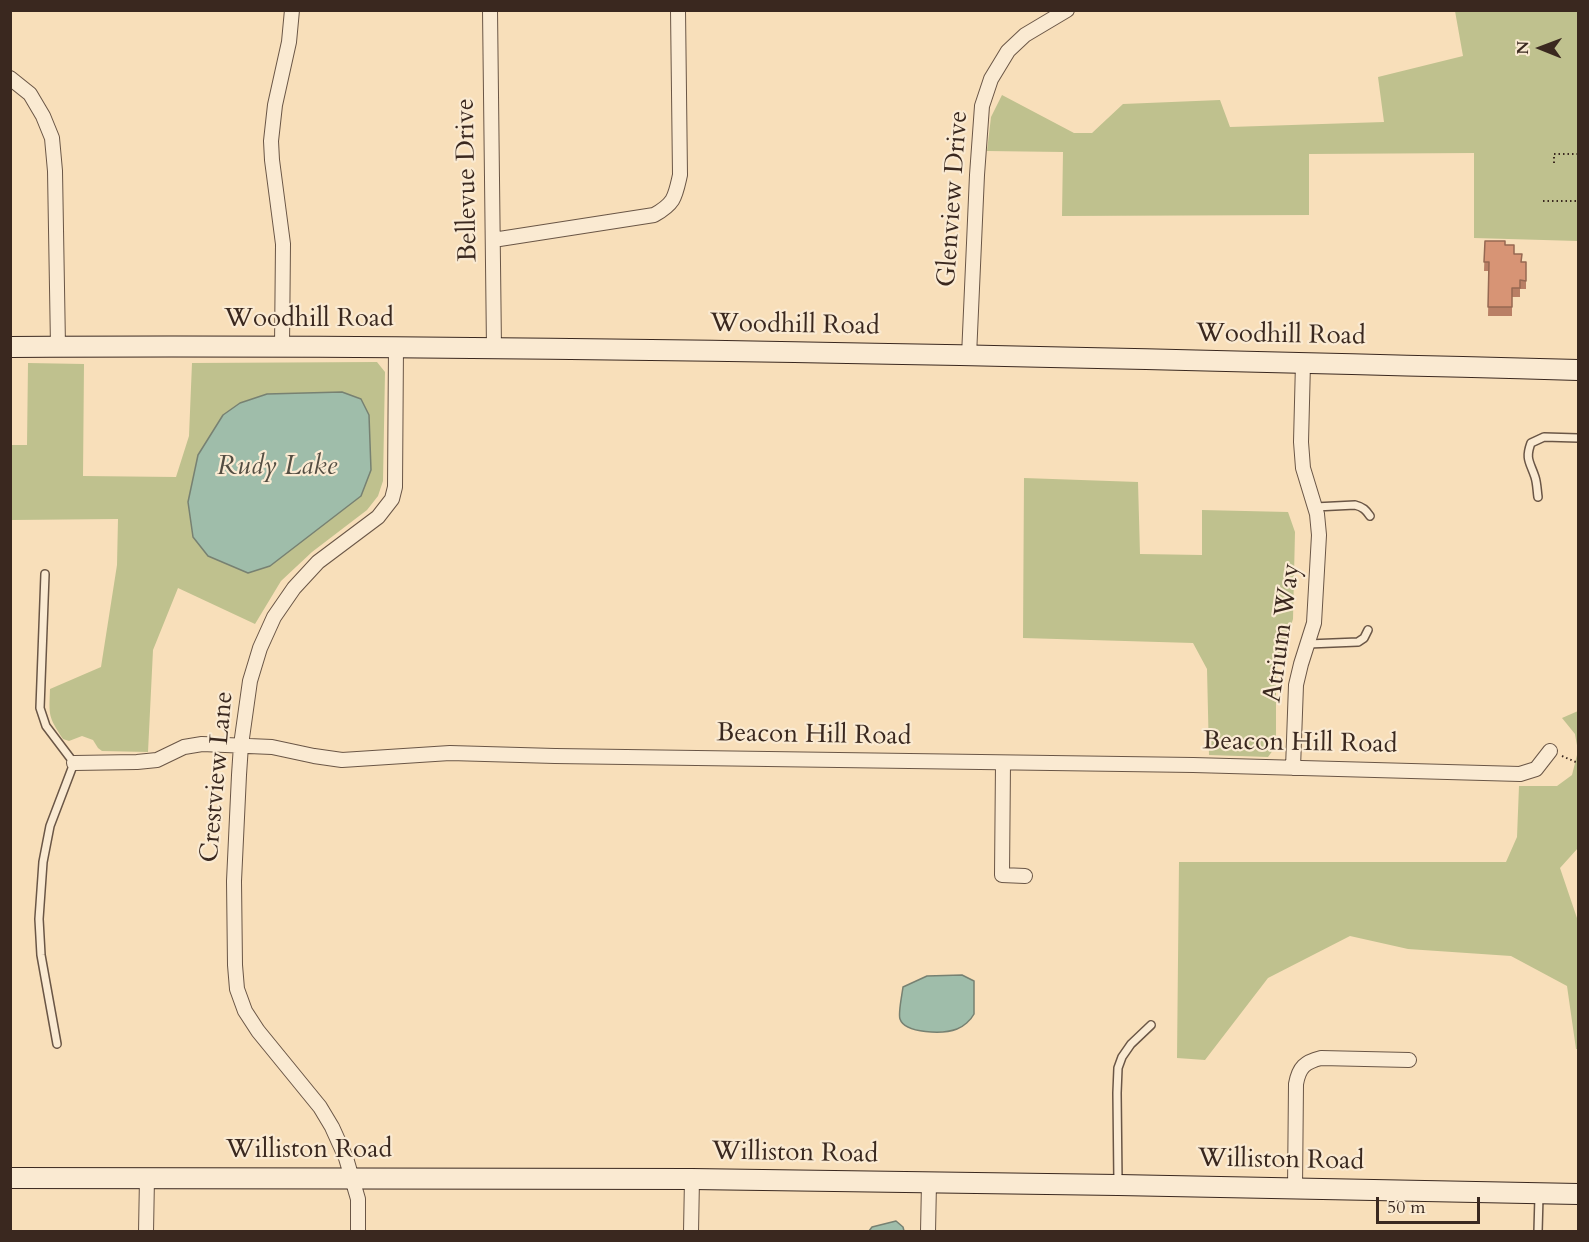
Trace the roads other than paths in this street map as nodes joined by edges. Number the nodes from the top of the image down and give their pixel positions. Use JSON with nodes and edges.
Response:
{"nodes":[{"id":1,"x":292,"y":10,"type":"edge"},
{"id":2,"x":490,"y":10,"type":"edge"},
{"id":3,"x":678,"y":10,"type":"edge"},
{"id":4,"x":1067,"y":10,"type":"edge"},
{"id":5,"x":10,"y":78,"type":"edge"},
{"id":6,"x":493,"y":240,"type":"junction"},
{"id":7,"x":58,"y":346,"type":"junction"},
{"id":8,"x":282,"y":346,"type":"junction"},
{"id":9,"x":10,"y":347,"type":"edge"},
{"id":10,"x":396,"y":347,"type":"junction"},
{"id":11,"x":494,"y":348,"type":"junction"},
{"id":12,"x":969,"y":356,"type":"junction"},
{"id":13,"x":1303,"y":363,"type":"junction"},
{"id":14,"x":1578,"y":370,"type":"edge"},
{"id":15,"x":1578,"y":438,"type":"edge"},
{"id":16,"x":1538,"y":497,"type":"dead end"},
{"id":17,"x":1315,"y":507,"type":"junction"},
{"id":18,"x":1370,"y":516,"type":"dead end"},
{"id":19,"x":45,"y":574,"type":"dead end"},
{"id":20,"x":1368,"y":630,"type":"dead end"},
{"id":21,"x":1308,"y":644,"type":"junction"},
{"id":22,"x":241,"y":745,"type":"junction"},
{"id":23,"x":1550,"y":751,"type":"road end"},
{"id":24,"x":74,"y":763,"type":"junction"},
{"id":25,"x":1002,"y":763,"type":"junction"},
{"id":26,"x":1293,"y":768,"type":"junction"},
{"id":27,"x":1024,"y":876,"type":"dead end"},
{"id":28,"x":1151,"y":1025,"type":"dead end"},
{"id":29,"x":57,"y":1044,"type":"dead end"},
{"id":30,"x":1409,"y":1060,"type":"dead end"},
{"id":31,"x":10,"y":1178,"type":"edge"},
{"id":32,"x":147,"y":1178,"type":"junction"},
{"id":33,"x":352,"y":1178,"type":"junction"},
{"id":34,"x":692,"y":1179,"type":"junction"},
{"id":35,"x":929,"y":1183,"type":"junction"},
{"id":36,"x":1118,"y":1185,"type":"junction"},
{"id":37,"x":1295,"y":1188,"type":"junction"},
{"id":38,"x":1539,"y":1193,"type":"junction"},
{"id":39,"x":1578,"y":1194,"type":"edge"},
{"id":40,"x":146,"y":1232,"type":"edge"},
{"id":41,"x":358,"y":1232,"type":"edge"},
{"id":42,"x":691,"y":1232,"type":"edge"},
{"id":43,"x":928,"y":1232,"type":"edge"},
{"id":44,"x":1538,"y":1232,"type":"edge"}],
"edges":[{"from":1,"to":8,"type":"street"},
{"from":2,"to":6,"type":"street","name":"Bellevue Drive"},
{"from":3,"to":6,"type":"street"},
{"from":4,"to":12,"type":"street","name":"Glenview Drive"},
{"from":5,"to":7,"type":"street"},
{"from":6,"to":11,"type":"street","name":"Bellevue Drive"},
{"from":7,"to":8,"type":"street","name":"Woodhill Road"},
{"from":7,"to":9,"type":"street","name":"Woodhill Road"},
{"from":8,"to":10,"type":"street","name":"Woodhill Road"},
{"from":10,"to":11,"type":"street","name":"Woodhill Road"},
{"from":10,"to":22,"type":"street","name":"Crestview Lane"},
{"from":11,"to":12,"type":"street","name":"Woodhill Road"},
{"from":12,"to":13,"type":"street","name":"Woodhill Road"},
{"from":13,"to":14,"type":"street","name":"Woodhill Road"},
{"from":13,"to":17,"type":"street","name":"Atrium Way"},
{"from":15,"to":16,"type":"lane"},
{"from":17,"to":18,"type":"lane"},
{"from":17,"to":21,"type":"street","name":"Atrium Way"},
{"from":19,"to":24,"type":"lane"},
{"from":20,"to":21,"type":"lane"},
{"from":21,"to":26,"type":"street","name":"Atrium Way"},
{"from":22,"to":24,"type":"street","name":"Beacon Hill Road"},
{"from":22,"to":25,"type":"street","name":"Beacon Hill Road"},
{"from":22,"to":33,"type":"street","name":"Crestview Lane"},
{"from":23,"to":26,"type":"street","name":"Beacon Hill Road"},
{"from":24,"to":29,"type":"lane"},
{"from":25,"to":26,"type":"street","name":"Beacon Hill Road"},
{"from":25,"to":27,"type":"street"},
{"from":28,"to":36,"type":"lane"},
{"from":30,"to":37,"type":"street"},
{"from":31,"to":32,"type":"street","name":"Williston Road"},
{"from":32,"to":33,"type":"street","name":"Williston Road"},
{"from":32,"to":40,"type":"street"},
{"from":33,"to":34,"type":"street","name":"Williston Road"},
{"from":33,"to":41,"type":"street","name":"Crestview Lane"},
{"from":34,"to":35,"type":"street","name":"Williston Road"},
{"from":34,"to":42,"type":"street"},
{"from":35,"to":36,"type":"street","name":"Williston Road"},
{"from":35,"to":43,"type":"street"},
{"from":36,"to":37,"type":"street","name":"Williston Road"},
{"from":37,"to":38,"type":"street","name":"Williston Road"},
{"from":38,"to":39,"type":"street","name":"Williston Road"},
{"from":38,"to":44,"type":"lane"}]}
